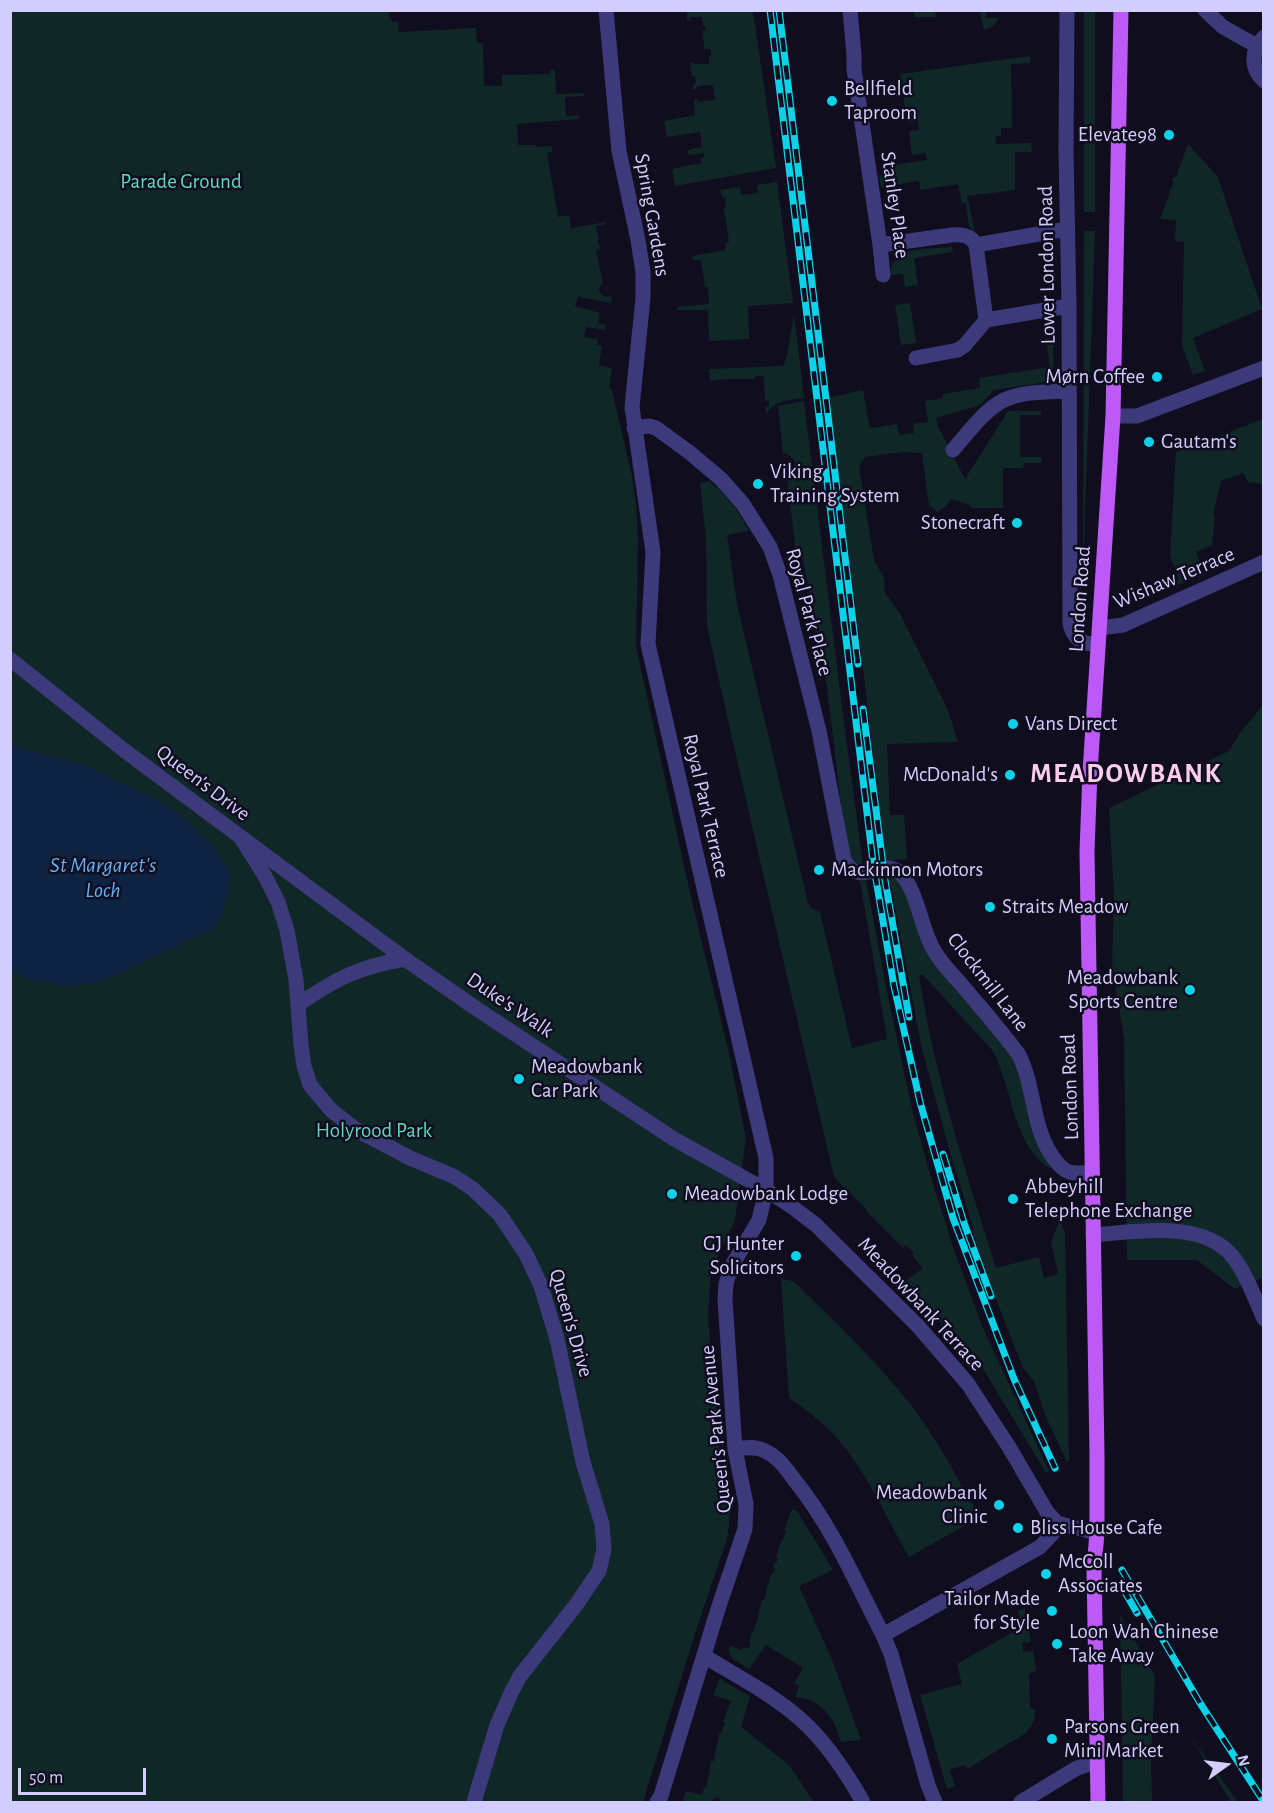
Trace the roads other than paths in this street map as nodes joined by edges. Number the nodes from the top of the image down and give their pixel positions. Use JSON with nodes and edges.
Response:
{"nodes":[{"id":1,"x":606,"y":10,"type":"edge"},
{"id":2,"x":850,"y":10,"type":"edge"},
{"id":3,"x":1067,"y":10,"type":"edge"},
{"id":4,"x":1121,"y":10,"type":"edge"},
{"id":5,"x":1205,"y":10,"type":"edge"},
{"id":6,"x":1260,"y":42,"type":"edge"},
{"id":7,"x":1263,"y":81,"type":"edge"},
{"id":8,"x":1067,"y":229,"type":"junction"},
{"id":9,"x":880,"y":245,"type":"junction"},
{"id":10,"x":976,"y":245,"type":"junction"},
{"id":11,"x":883,"y":275,"type":"dead end"},
{"id":12,"x":1069,"y":306,"type":"junction"},
{"id":13,"x":986,"y":320,"type":"junction"},
{"id":14,"x":916,"y":358,"type":"dead end"},
{"id":15,"x":1263,"y":368,"type":"edge"},
{"id":16,"x":1070,"y":391,"type":"junction"},
{"id":17,"x":1113,"y":416,"type":"junction"},
{"id":18,"x":634,"y":428,"type":"junction"},
{"id":19,"x":953,"y":450,"type":"dead end"},
{"id":20,"x":1263,"y":562,"type":"edge"},
{"id":21,"x":1100,"y":628,"type":"junction"},
{"id":22,"x":1098,"y":644,"type":"junction"},
{"id":23,"x":10,"y":659,"type":"edge"},
{"id":24,"x":819,"y":731,"type":"joint"},
{"id":25,"x":241,"y":838,"type":"junction"},
{"id":26,"x":405,"y":959,"type":"junction"},
{"id":27,"x":299,"y":1004,"type":"junction"},
{"id":28,"x":1092,"y":1172,"type":"junction"},
{"id":29,"x":766,"y":1191,"type":"junction"},
{"id":30,"x":1094,"y":1235,"type":"junction"},
{"id":31,"x":1263,"y":1319,"type":"edge"},
{"id":32,"x":735,"y":1449,"type":"junction"},
{"id":33,"x":1057,"y":1523,"type":"junction"},
{"id":34,"x":1097,"y":1533,"type":"junction"},
{"id":35,"x":883,"y":1635,"type":"junction"},
{"id":36,"x":704,"y":1656,"type":"junction"},
{"id":37,"x":1096,"y":1762,"type":"junction"},
{"id":38,"x":662,"y":1800,"type":"edge"},
{"id":39,"x":474,"y":1803,"type":"edge"},
{"id":40,"x":862,"y":1803,"type":"edge"},
{"id":41,"x":935,"y":1803,"type":"edge"},
{"id":42,"x":1021,"y":1803,"type":"edge"},
{"id":43,"x":1098,"y":1803,"type":"edge"}],
"edges":[{"from":1,"to":18,"type":"street","name":"Spring Gardens"},
{"from":2,"to":9,"type":"street","name":"Stanley Place"},
{"from":3,"to":8,"type":"street","name":"Lower London Road"},
{"from":4,"to":17,"type":"main road","name":"London Road"},
{"from":5,"to":6,"type":"street"},
{"from":6,"to":7,"type":"street"},
{"from":8,"to":10,"type":"street"},
{"from":8,"to":12,"type":"street","name":"Lower London Road"},
{"from":9,"to":10,"type":"street"},
{"from":9,"to":11,"type":"street","name":"Stanley Place"},
{"from":10,"to":13,"type":"street"},
{"from":12,"to":13,"type":"street"},
{"from":12,"to":16,"type":"street","name":"Lower London Road"},
{"from":13,"to":14,"type":"street"},
{"from":15,"to":17,"type":"street"},
{"from":16,"to":19,"type":"street"},
{"from":16,"to":22,"type":"street","name":"Lower London Road"},
{"from":17,"to":21,"type":"main road","name":"London Road"},
{"from":18,"to":24,"type":"street","name":"Royal Park Place"},
{"from":18,"to":29,"type":"street","name":"Royal Park Terrace"},
{"from":20,"to":21,"type":"street","name":"Wishaw Terrace"},
{"from":21,"to":22,"type":"main road","name":"London Road"},
{"from":22,"to":28,"type":"main road","name":"London Road"},
{"from":23,"to":25,"type":"street","name":"Queen's Drive"},
{"from":24,"to":28,"type":"street","name":"Clockmill Lane"},
{"from":25,"to":26,"type":"street","name":"Duke's Walk"},
{"from":25,"to":27,"type":"street","name":"Queen's Drive"},
{"from":26,"to":27,"type":"street"},
{"from":26,"to":29,"type":"street","name":"Duke's Walk"},
{"from":27,"to":39,"type":"street","name":"Queen's Drive"},
{"from":28,"to":30,"type":"main road","name":"London Road"},
{"from":29,"to":32,"type":"street","name":"Queen's Park Avenue"},
{"from":29,"to":33,"type":"street","name":"Meadowbank Terrace"},
{"from":30,"to":31,"type":"street"},
{"from":30,"to":34,"type":"main road","name":"London Road"},
{"from":32,"to":35,"type":"street"},
{"from":32,"to":36,"type":"street","name":"Queen's Park Avenue"},
{"from":33,"to":34,"type":"street"},
{"from":33,"to":35,"type":"street"},
{"from":34,"to":37,"type":"main road","name":"London Road"},
{"from":35,"to":41,"type":"street"},
{"from":36,"to":38,"type":"street","name":"Queen's Park Avenue"},
{"from":36,"to":40,"type":"street"},
{"from":37,"to":42,"type":"street"},
{"from":37,"to":43,"type":"main road","name":"London Road"}]}
